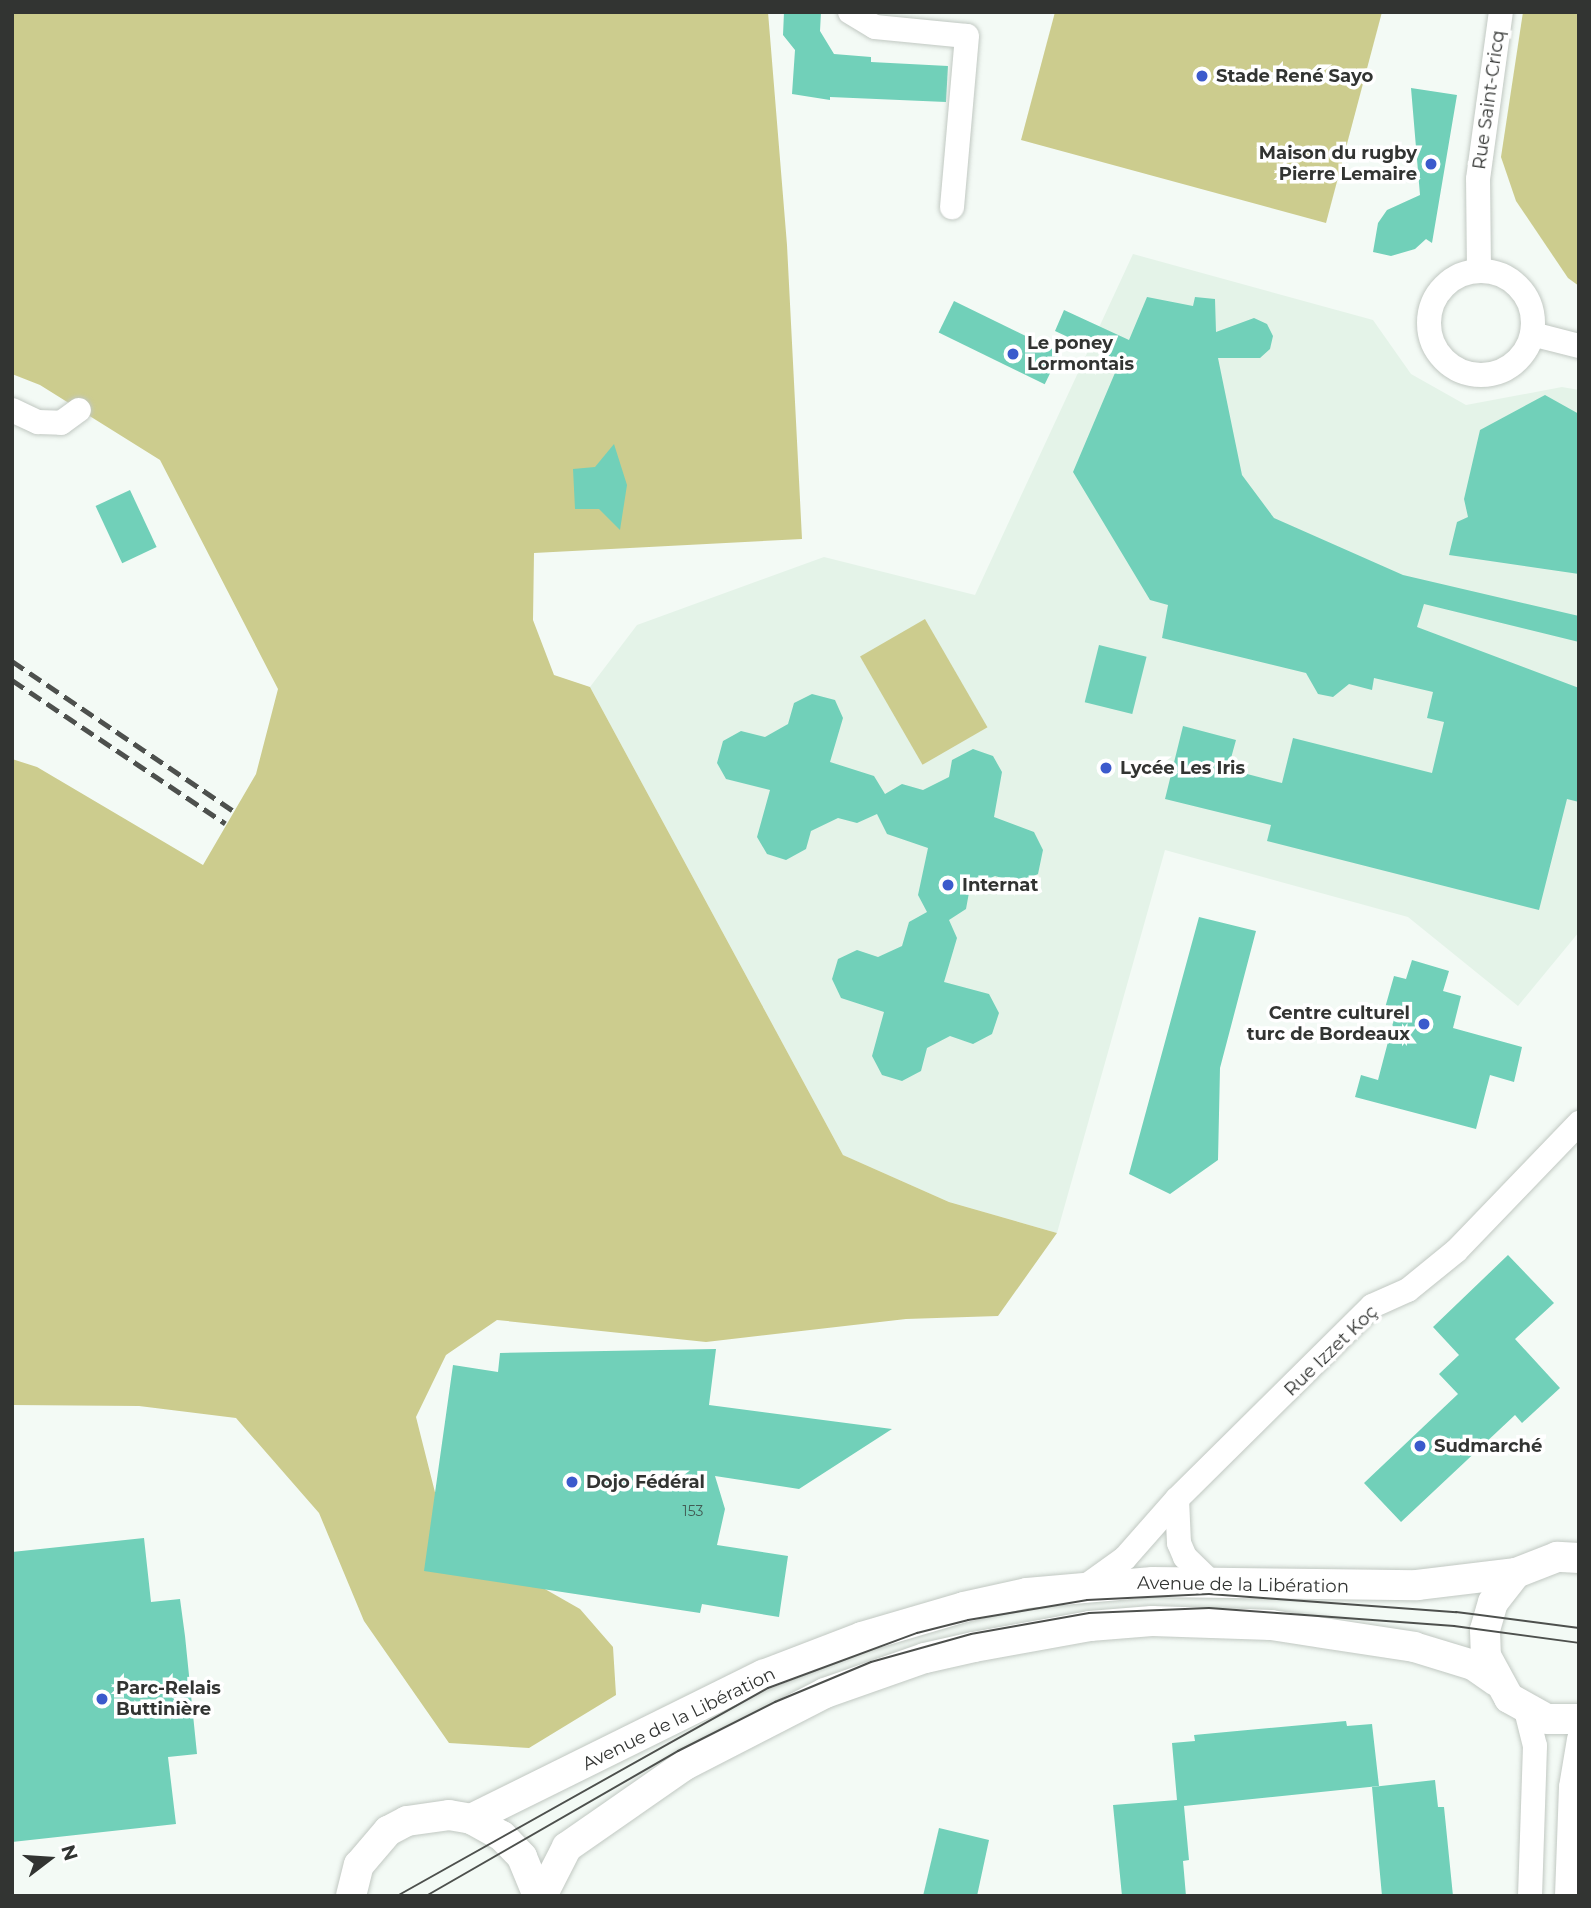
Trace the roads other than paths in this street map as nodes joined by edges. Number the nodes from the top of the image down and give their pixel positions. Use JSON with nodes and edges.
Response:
{"nodes":[{"id":1,"x":850,"y":12,"type":"edge"},
{"id":2,"x":1501,"y":12,"type":"edge"},
{"id":3,"x":952,"y":207,"type":"dead end"},
{"id":4,"x":1479,"y":271,"type":"junction"},
{"id":5,"x":1532,"y":334,"type":"junction"},
{"id":6,"x":1579,"y":346,"type":"edge"},
{"id":7,"x":12,"y":410,"type":"edge"},
{"id":8,"x":79,"y":410,"type":"dead end"},
{"id":9,"x":1579,"y":1123,"type":"edge"},
{"id":10,"x":1177,"y":1499,"type":"junction"},
{"id":11,"x":1578,"y":1555,"type":"edge"},
{"id":12,"x":1516,"y":1573,"type":"junction"},
{"id":13,"x":1209,"y":1580,"type":"junction"},
{"id":14,"x":1086,"y":1586,"type":"junction"},
{"id":15,"x":1496,"y":1681,"type":"junction"},
{"id":16,"x":1526,"y":1710,"type":"junction"},
{"id":17,"x":1579,"y":1719,"type":"edge"},
{"id":18,"x":1579,"y":1739,"type":"edge"},
{"id":19,"x":471,"y":1819,"type":"junction"},
{"id":20,"x":351,"y":1896,"type":"edge"},
{"id":21,"x":540,"y":1896,"type":"edge"},
{"id":22,"x":1530,"y":1896,"type":"edge"},
{"id":23,"x":1567,"y":1896,"type":"edge"}],
"edges":[{"from":1,"to":3,"type":"street"},
{"from":2,"to":4,"type":"street","name":"Rue Saint-Cricq"},
{"from":4,"to":5,"type":"street"},
{"from":4,"to":5,"type":"street"},
{"from":5,"to":6,"type":"street"},
{"from":7,"to":8,"type":"street"},
{"from":9,"to":10,"type":"street","name":"Rue Izzet Koç"},
{"from":10,"to":13,"type":"street"},
{"from":10,"to":14,"type":"street","name":"Rue Izzet Koç"},
{"from":11,"to":12,"type":"street","name":"Avenue de la Libération"},
{"from":12,"to":13,"type":"street","name":"Avenue de la Libération"},
{"from":12,"to":15,"type":"street"},
{"from":13,"to":14,"type":"street","name":"Avenue de la Libération"},
{"from":14,"to":19,"type":"street","name":"Avenue de la Libération"},
{"from":15,"to":16,"type":"street","name":"Avenue de la Libération"},
{"from":15,"to":21,"type":"street","name":"Avenue de la Libération"},
{"from":16,"to":17,"type":"street"},
{"from":16,"to":22,"type":"street"},
{"from":18,"to":23,"type":"street"},
{"from":19,"to":20,"type":"street"},
{"from":19,"to":21,"type":"street"}]}
